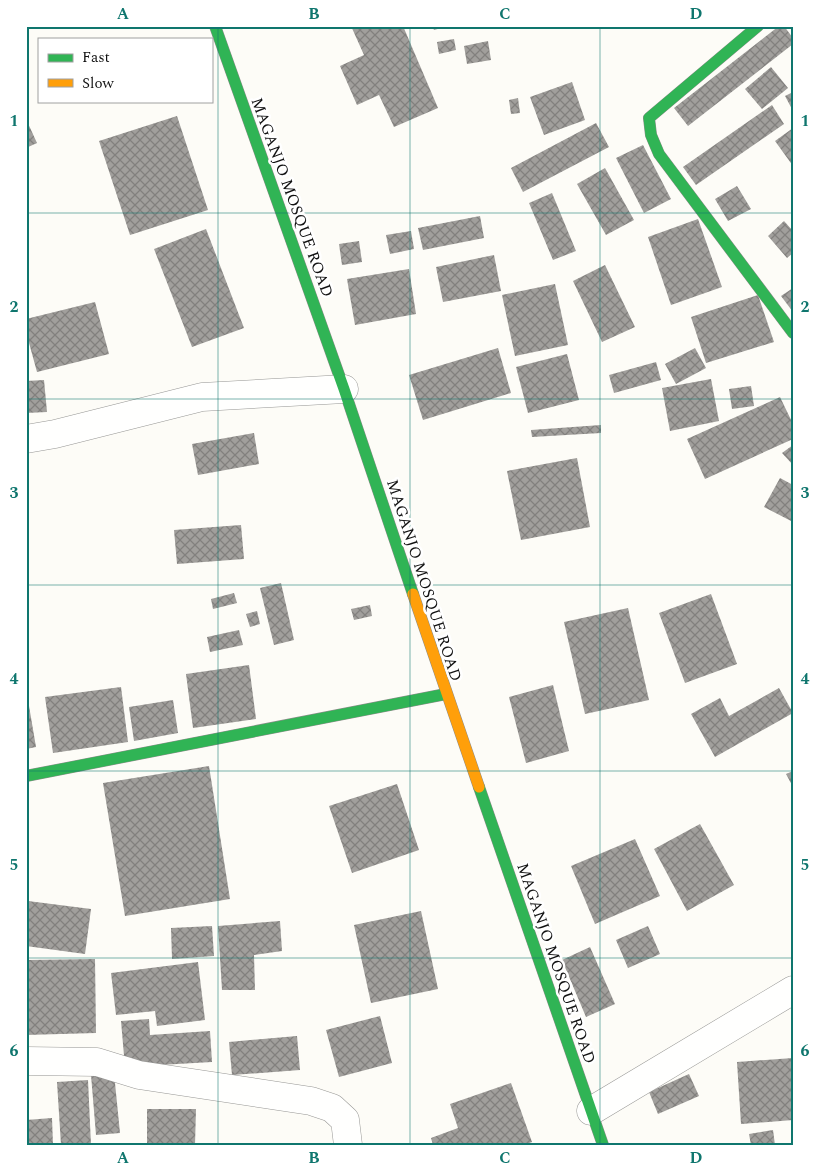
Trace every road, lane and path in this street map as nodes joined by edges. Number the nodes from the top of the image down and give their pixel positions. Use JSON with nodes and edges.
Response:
{"nodes":[{"id":1,"x":215,"y":26,"type":"edge"},
{"id":2,"x":758,"y":26,"type":"edge"},
{"id":3,"x":793,"y":333,"type":"edge"},
{"id":4,"x":344,"y":389,"type":"junction"},
{"id":5,"x":26,"y":439,"type":"edge"},
{"id":6,"x":446,"y":694,"type":"junction"},
{"id":7,"x":26,"y":776,"type":"edge"},
{"id":8,"x":793,"y":990,"type":"edge"},
{"id":9,"x":26,"y":1061,"type":"edge"},
{"id":10,"x":591,"y":1110,"type":"junction"},
{"id":11,"x":600,"y":1144,"type":"edge"},
{"id":12,"x":348,"y":1145,"type":"edge"}],
"edges":[{"from":1,"to":4,"type":"street","name":"MAGANJO MOSQUE ROAD"},
{"from":2,"to":3,"type":"street"},
{"from":4,"to":5,"type":"street"},
{"from":4,"to":6,"type":"street","name":"MAGANJO MOSQUE ROAD"},
{"from":6,"to":7,"type":"street"},
{"from":6,"to":10,"type":"street","name":"MAGANJO MOSQUE ROAD"},
{"from":8,"to":10,"type":"street"},
{"from":9,"to":12,"type":"street"},
{"from":10,"to":11,"type":"street","name":"MAGANJO MOSQUE ROAD"}]}
